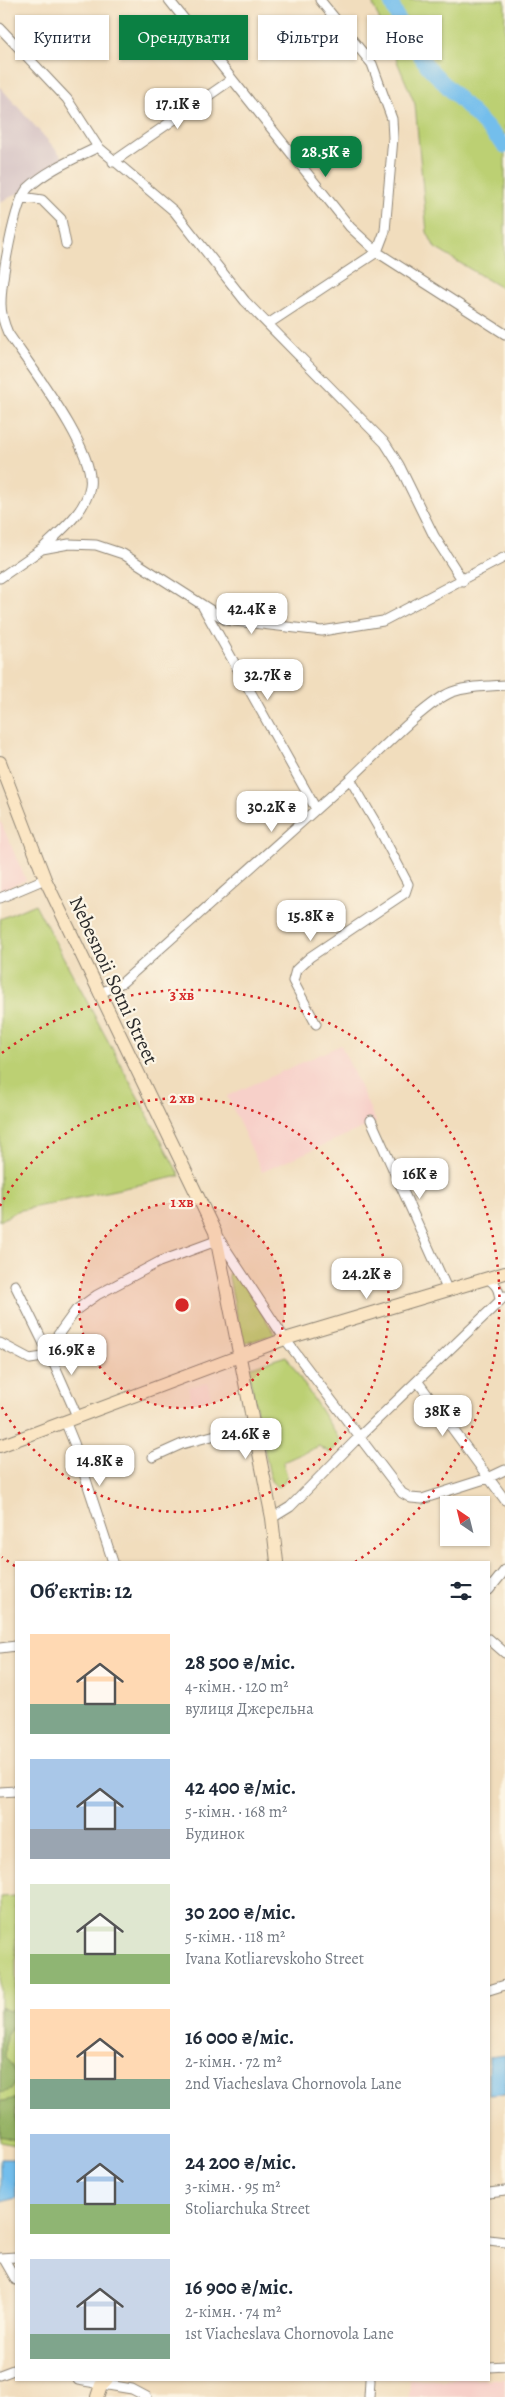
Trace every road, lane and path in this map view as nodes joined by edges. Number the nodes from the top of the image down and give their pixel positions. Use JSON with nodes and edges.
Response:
{"nodes":[{"id":1,"x":169,"y":0,"type":"edge"},
{"id":2,"x":320,"y":0,"type":"edge"},
{"id":3,"x":0,"y":28,"type":"edge"},
{"id":4,"x":231,"y":80,"type":"junction"},
{"id":5,"x":98,"y":148,"type":"junction"},
{"id":6,"x":113,"y":162,"type":"junction"},
{"id":7,"x":22,"y":197,"type":"junction"},
{"id":8,"x":66,"y":244,"type":"dead end"},
{"id":9,"x":377,"y":252,"type":"junction"},
{"id":10,"x":268,"y":324,"type":"junction"},
{"id":11,"x":505,"y":334,"type":"edge"},
{"id":12,"x":42,"y":548,"type":"junction"},
{"id":13,"x":505,"y":557,"type":"edge"},
{"id":14,"x":0,"y":578,"type":"edge"},
{"id":15,"x":463,"y":581,"type":"junction"},
{"id":16,"x":201,"y":604,"type":"junction"},
{"id":17,"x":505,"y":685,"type":"edge"},
{"id":18,"x":0,"y":762,"type":"edge"},
{"id":19,"x":350,"y":779,"type":"junction"},
{"id":20,"x":316,"y":809,"type":"junction"},
{"id":21,"x":46,"y":879,"type":"junction"},
{"id":22,"x":0,"y":898,"type":"edge"},
{"id":23,"x":99,"y":994,"type":"junction"},
{"id":24,"x":316,"y":1024,"type":"dead end"},
{"id":25,"x":371,"y":1120,"type":"dead end"},
{"id":26,"x":215,"y":1237,"type":"junction"},
{"id":27,"x":505,"y":1273,"type":"edge"},
{"id":28,"x":487,"y":1278,"type":"junction"},
{"id":29,"x":15,"y":1285,"type":"dead end"},
{"id":30,"x":448,"y":1291,"type":"junction"},
{"id":31,"x":502,"y":1299,"type":"edge"},
{"id":32,"x":285,"y":1339,"type":"junction"},
{"id":33,"x":0,"y":1343,"type":"edge"},
{"id":34,"x":45,"y":1354,"type":"junction"},
{"id":35,"x":238,"y":1355,"type":"junction"},
{"id":36,"x":418,"y":1382,"type":"junction"},
{"id":37,"x":77,"y":1416,"type":"junction"},
{"id":38,"x":65,"y":1421,"type":"junction"},
{"id":39,"x":252,"y":1425,"type":"junction"},
{"id":40,"x":358,"y":1438,"type":"junction"},
{"id":41,"x":0,"y":1446,"type":"edge"},
{"id":42,"x":153,"y":1457,"type":"dead end"},
{"id":43,"x":505,"y":1470,"type":"edge"},
{"id":44,"x":488,"y":1478,"type":"junction"},
{"id":45,"x":505,"y":1500,"type":"edge"},
{"id":46,"x":272,"y":1518,"type":"junction"},
{"id":47,"x":113,"y":1561,"type":"edge"},
{"id":48,"x":277,"y":1561,"type":"edge"},
{"id":49,"x":505,"y":1570,"type":"edge"},
{"id":50,"x":490,"y":1589,"type":"edge"},
{"id":51,"x":490,"y":1640,"type":"edge"},
{"id":52,"x":15,"y":1646,"type":"edge"},
{"id":53,"x":0,"y":1648,"type":"edge"},
{"id":54,"x":505,"y":1653,"type":"edge"},
{"id":55,"x":15,"y":1791,"type":"edge"},
{"id":56,"x":0,"y":1792,"type":"edge"},
{"id":57,"x":505,"y":1985,"type":"edge"},
{"id":58,"x":490,"y":1990,"type":"edge"},
{"id":59,"x":505,"y":2191,"type":"edge"},
{"id":60,"x":490,"y":2192,"type":"edge"},
{"id":61,"x":490,"y":2240,"type":"edge"},
{"id":62,"x":505,"y":2242,"type":"edge"},
{"id":63,"x":15,"y":2256,"type":"edge"},
{"id":64,"x":2,"y":2258,"type":"edge"},
{"id":65,"x":15,"y":2278,"type":"edge"},
{"id":66,"x":505,"y":2366,"type":"edge"},
{"id":67,"x":490,"y":2367,"type":"edge"},
{"id":68,"x":15,"y":2369,"type":"edge"},
{"id":69,"x":0,"y":2375,"type":"edge"},
{"id":70,"x":91,"y":2381,"type":"edge"},
{"id":71,"x":370,"y":2381,"type":"edge"},
{"id":72,"x":104,"y":2382,"type":"edge"},
{"id":73,"x":96,"y":2397,"type":"edge"},
{"id":74,"x":147,"y":2397,"type":"edge"},
{"id":75,"x":369,"y":2397,"type":"edge"}],
"edges":[{"from":1,"to":4,"type":"street"},
{"from":2,"to":9,"type":"street"},
{"from":3,"to":5,"type":"street"},
{"from":4,"to":6,"type":"street"},
{"from":4,"to":9,"type":"street"},
{"from":5,"to":6,"type":"street"},
{"from":5,"to":7,"type":"street"},
{"from":6,"to":10,"type":"street"},
{"from":7,"to":8,"type":"street"},
{"from":7,"to":12,"type":"street"},
{"from":9,"to":10,"type":"street"},
{"from":9,"to":11,"type":"street"},
{"from":10,"to":15,"type":"street"},
{"from":12,"to":14,"type":"street"},
{"from":12,"to":16,"type":"street"},
{"from":13,"to":15,"type":"street"},
{"from":15,"to":16,"type":"street"},
{"from":16,"to":20,"type":"street"},
{"from":17,"to":19,"type":"street"},
{"from":18,"to":21,"type":"street","name":"Nebesnoii Sotni Street"},
{"from":19,"to":20,"type":"street"},
{"from":19,"to":24,"type":"street"},
{"from":20,"to":23,"type":"street"},
{"from":21,"to":22,"type":"street"},
{"from":21,"to":23,"type":"street","name":"Nebesnoii Sotni Street"},
{"from":23,"to":26,"type":"street","name":"Nebesnoii Sotni Street"},
{"from":25,"to":30,"type":"street"},
{"from":26,"to":32,"type":"street"},
{"from":26,"to":34,"type":"street"},
{"from":26,"to":35,"type":"street","name":"Nebesnoii Sotni Street"},
{"from":27,"to":28,"type":"street"},
{"from":28,"to":30,"type":"street"},
{"from":28,"to":31,"type":"street"},
{"from":29,"to":34,"type":"street"},
{"from":30,"to":32,"type":"street"},
{"from":31,"to":36,"type":"street"},
{"from":32,"to":35,"type":"street"},
{"from":32,"to":40,"type":"street"},
{"from":33,"to":34,"type":"street"},
{"from":34,"to":37,"type":"street"},
{"from":35,"to":37,"type":"street"},
{"from":35,"to":39,"type":"street","name":"Nebesnoii Sotni Street"},
{"from":36,"to":40,"type":"street"},
{"from":36,"to":44,"type":"street"},
{"from":37,"to":38,"type":"street"},
{"from":38,"to":41,"type":"street"},
{"from":38,"to":47,"type":"street"},
{"from":39,"to":42,"type":"street"},
{"from":39,"to":46,"type":"street","name":"Nebesnoii Sotni Street"},
{"from":40,"to":44,"type":"street"},
{"from":40,"to":46,"type":"street"},
{"from":43,"to":44,"type":"street"},
{"from":44,"to":45,"type":"street"},
{"from":46,"to":48,"type":"street","name":"Nebesnoii Sotni Street"},
{"from":49,"to":50,"type":"street"},
{"from":51,"to":54,"type":"street"},
{"from":52,"to":53,"type":"street"},
{"from":55,"to":56,"type":"street"},
{"from":57,"to":58,"type":"street"},
{"from":59,"to":60,"type":"street"},
{"from":61,"to":62,"type":"street"},
{"from":63,"to":64,"type":"street"},
{"from":64,"to":65,"type":"street"},
{"from":66,"to":67,"type":"street"},
{"from":68,"to":69,"type":"street"},
{"from":70,"to":72,"type":"street"},
{"from":71,"to":75,"type":"street"},
{"from":72,"to":73,"type":"street"},
{"from":72,"to":74,"type":"street"}]}
